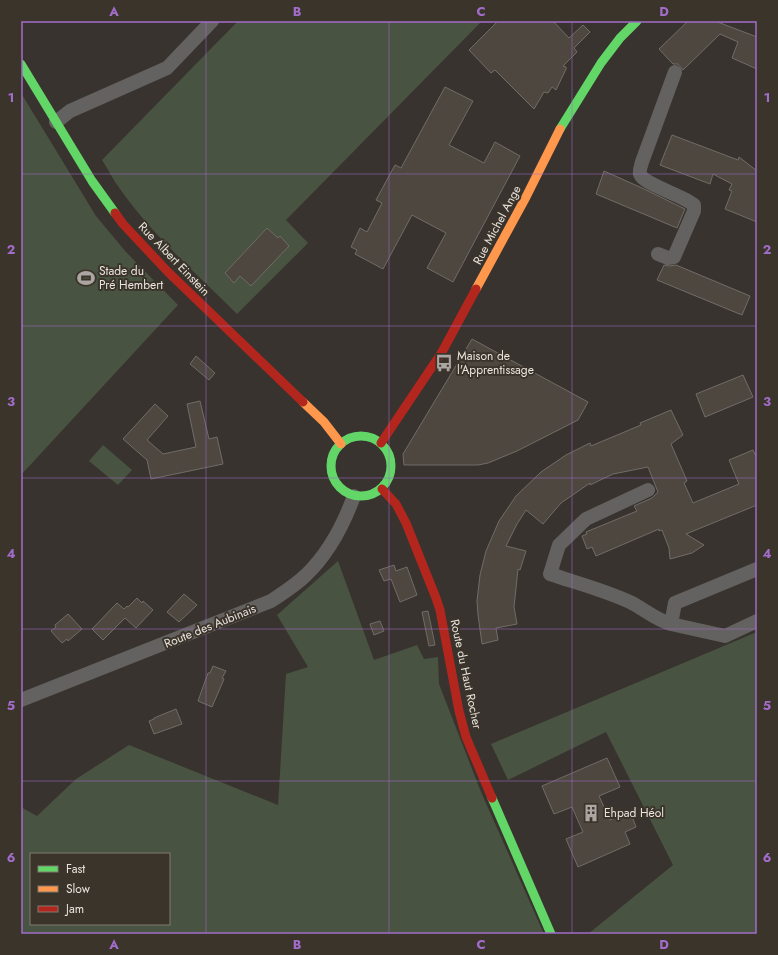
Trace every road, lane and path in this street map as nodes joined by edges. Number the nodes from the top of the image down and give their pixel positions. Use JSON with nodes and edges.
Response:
{"nodes":[{"id":1,"x":212,"y":21,"type":"edge"},
{"id":2,"x":637,"y":21,"type":"edge"},
{"id":3,"x":21,"y":64,"type":"edge"},
{"id":4,"x":675,"y":72,"type":"dead end"},
{"id":5,"x":56,"y":122,"type":"junction"},
{"id":6,"x":658,"y":254,"type":"dead end"},
{"id":7,"x":381,"y":443,"type":"junction"},
{"id":8,"x":341,"y":444,"type":"junction"},
{"id":9,"x":382,"y":489,"type":"junction"},
{"id":10,"x":648,"y":490,"type":"dead end"},
{"id":11,"x":354,"y":496,"type":"junction"},
{"id":12,"x":757,"y":569,"type":"edge"},
{"id":13,"x":757,"y":621,"type":"edge"},
{"id":14,"x":671,"y":624,"type":"junction"},
{"id":15,"x":21,"y":700,"type":"edge"},
{"id":16,"x":551,"y":934,"type":"edge"}],
"edges":[{"from":1,"to":5,"type":"street"},
{"from":2,"to":7,"type":"street","name":"Rue Michel Ange"},
{"from":3,"to":5,"type":"street","name":"Rue Albert Einstein"},
{"from":4,"to":6,"type":"street"},
{"from":5,"to":8,"type":"street","name":"Rue Albert Einstein"},
{"from":7,"to":8,"type":"street"},
{"from":7,"to":9,"type":"street"},
{"from":8,"to":11,"type":"street"},
{"from":9,"to":11,"type":"street"},
{"from":9,"to":16,"type":"street","name":"Route du Haut Rocher"},
{"from":10,"to":14,"type":"street"},
{"from":11,"to":15,"type":"street","name":"Route des Aubinais"},
{"from":12,"to":14,"type":"street"},
{"from":13,"to":14,"type":"street"}]}
